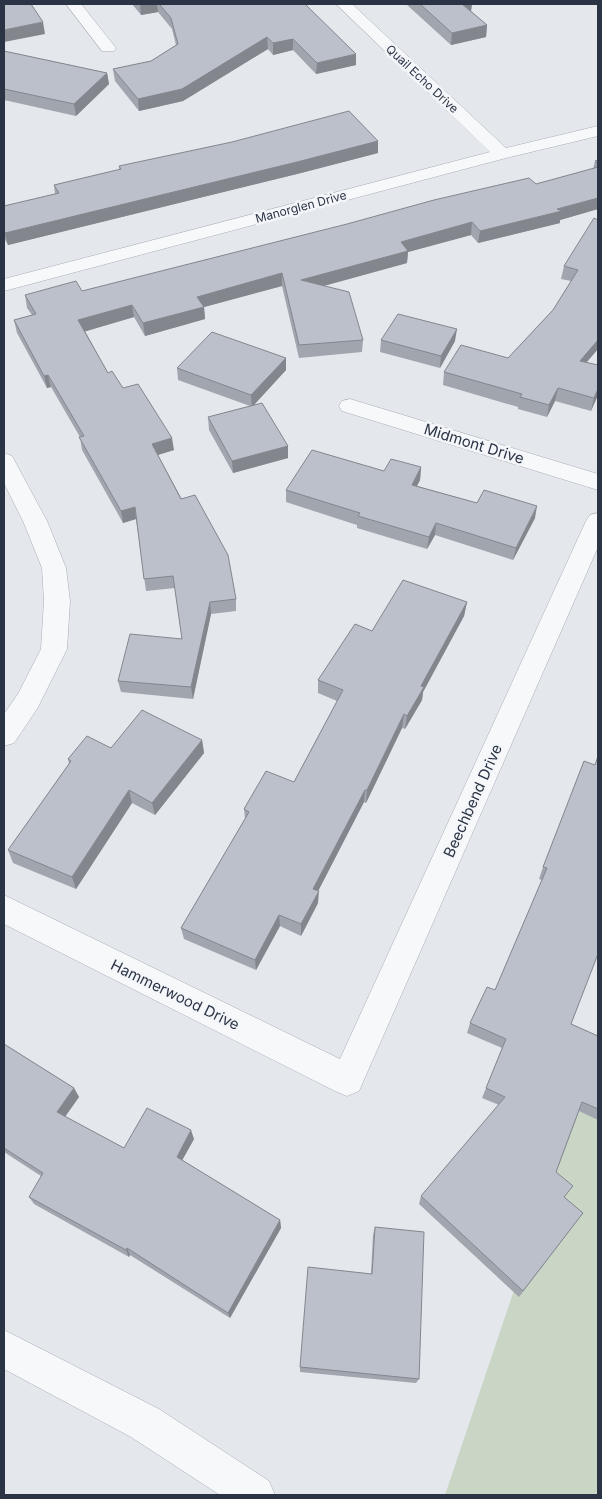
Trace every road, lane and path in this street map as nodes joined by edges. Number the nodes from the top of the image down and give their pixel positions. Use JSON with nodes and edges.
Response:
{"nodes":[{"id":1,"x":73,"y":4,"type":"edge"},
{"id":2,"x":343,"y":4,"type":"edge"},
{"id":3,"x":108,"y":48,"type":"dead end"},
{"id":4,"x":598,"y":131,"type":"edge"},
{"id":5,"x":502,"y":154,"type":"junction"},
{"id":6,"x":4,"y":285,"type":"edge"},
{"id":7,"x":350,"y":406,"type":"dead end"},
{"id":8,"x":4,"y":461,"type":"edge"},
{"id":9,"x":598,"y":482,"type":"edge"},
{"id":10,"x":598,"y":522,"type":"edge"},
{"id":11,"x":4,"y":735,"type":"edge"},
{"id":12,"x":4,"y":909,"type":"edge"},
{"id":13,"x":347,"y":1080,"type":"joint"},
{"id":14,"x":4,"y":1350,"type":"edge"},
{"id":15,"x":255,"y":1495,"type":"edge"}],
"edges":[{"from":1,"to":3,"type":"street"},
{"from":2,"to":5,"type":"street","name":"Quail Echo Drive"},
{"from":4,"to":5,"type":"street","name":"Manorglen Drive"},
{"from":5,"to":6,"type":"street","name":"Manorglen Drive"},
{"from":7,"to":9,"type":"street","name":"Midmont Drive"},
{"from":8,"to":11,"type":"street"},
{"from":10,"to":13,"type":"street","name":"Beechbend Drive"},
{"from":12,"to":13,"type":"street","name":"Hammerwood Drive"},
{"from":14,"to":15,"type":"street"}]}
